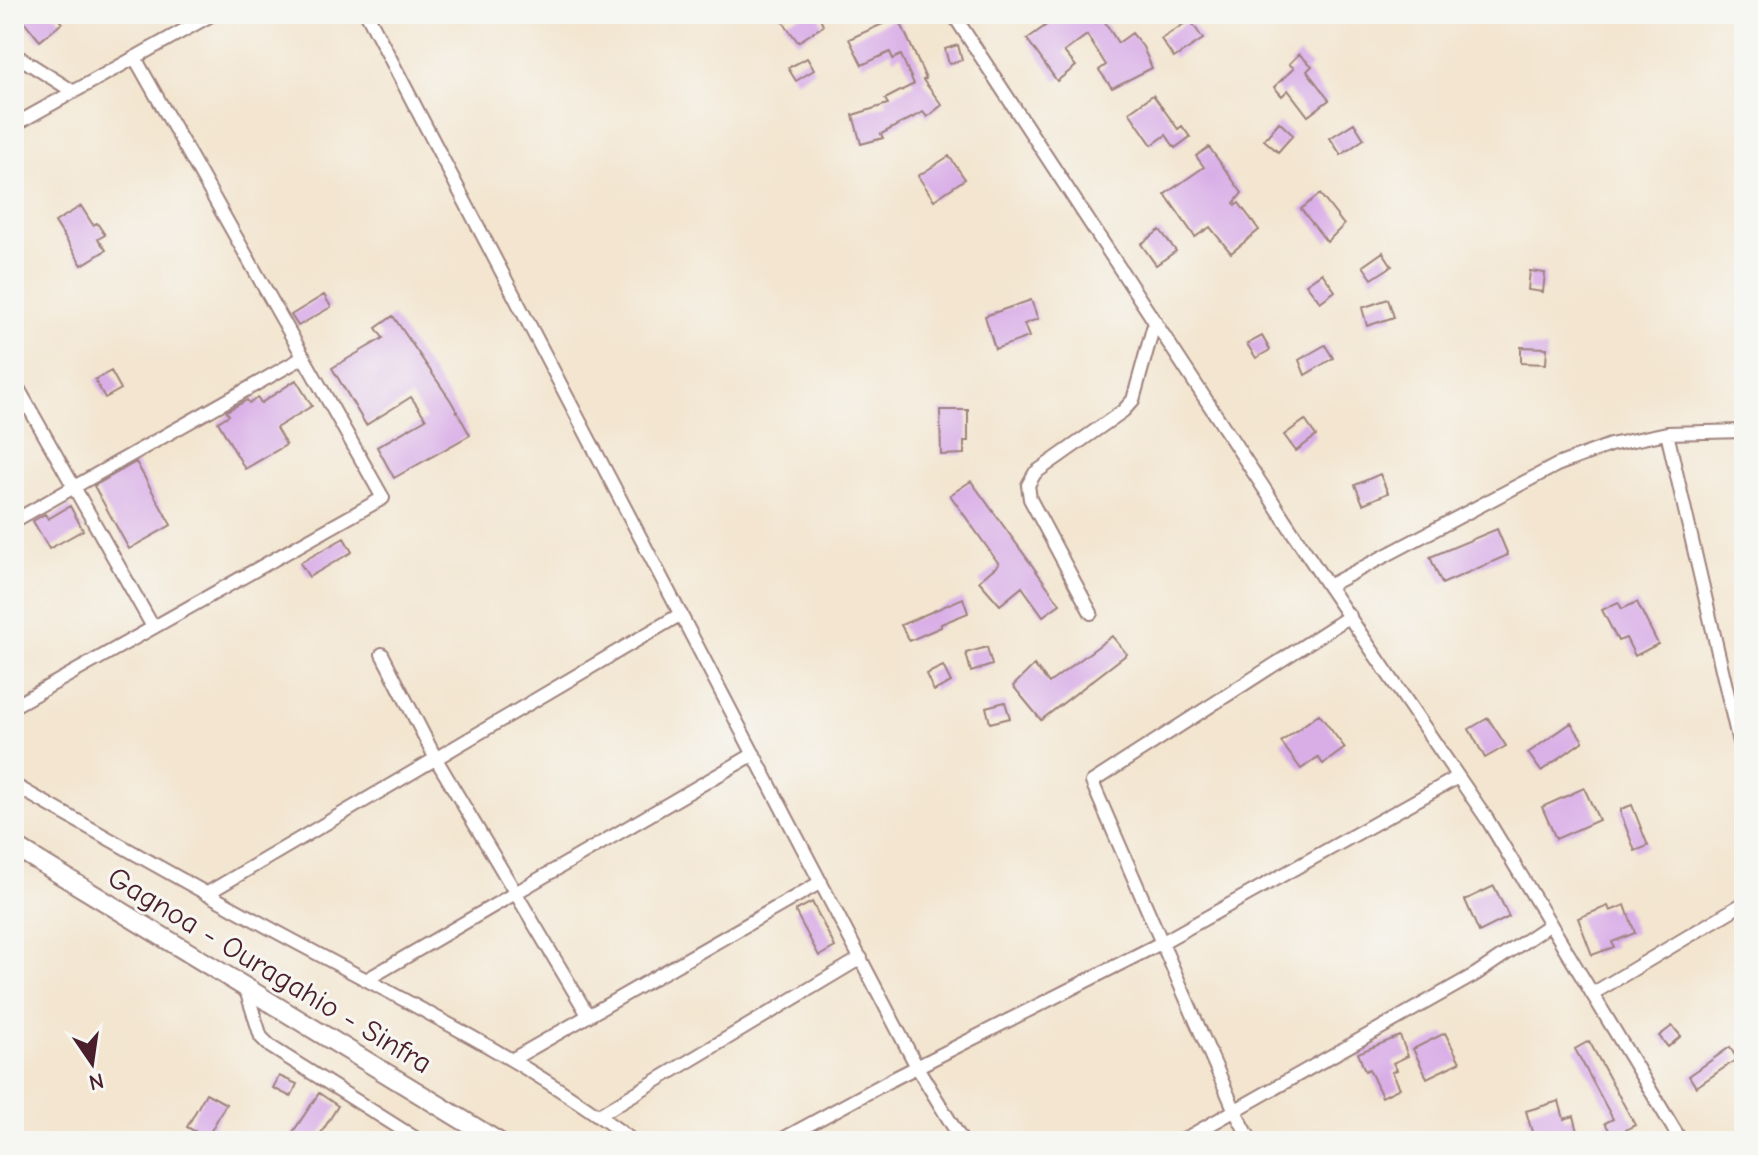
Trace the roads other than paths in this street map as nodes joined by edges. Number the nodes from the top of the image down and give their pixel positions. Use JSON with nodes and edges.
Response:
{"nodes":[{"id":1,"x":213,"y":14,"type":"edge"},
{"id":2,"x":367,"y":14,"type":"edge"},
{"id":3,"x":953,"y":14,"type":"edge"},
{"id":4,"x":14,"y":54,"type":"edge"},
{"id":5,"x":135,"y":58,"type":"junction"},
{"id":6,"x":74,"y":92,"type":"junction"},
{"id":7,"x":14,"y":125,"type":"edge"},
{"id":8,"x":1155,"y":321,"type":"junction"},
{"id":9,"x":304,"y":357,"type":"junction"},
{"id":10,"x":14,"y":381,"type":"edge"},
{"id":11,"x":1744,"y":431,"type":"edge"},
{"id":12,"x":1667,"y":433,"type":"junction"},
{"id":13,"x":74,"y":486,"type":"junction"},
{"id":14,"x":14,"y":521,"type":"edge"},
{"id":15,"x":1328,"y":586,"type":"junction"},
{"id":16,"x":1091,"y":613,"type":"dead end"},
{"id":17,"x":681,"y":614,"type":"junction"},
{"id":18,"x":1350,"y":616,"type":"junction"},
{"id":19,"x":153,"y":627,"type":"junction"},
{"id":20,"x":382,"y":654,"type":"dead end"},
{"id":21,"x":14,"y":706,"type":"edge"},
{"id":22,"x":754,"y":754,"type":"junction"},
{"id":23,"x":436,"y":759,"type":"junction"},
{"id":24,"x":1744,"y":764,"type":"edge"},
{"id":25,"x":1458,"y":777,"type":"junction"},
{"id":26,"x":14,"y":785,"type":"edge"},
{"id":27,"x":14,"y":846,"type":"edge"},
{"id":28,"x":821,"y":882,"type":"junction"},
{"id":29,"x":516,"y":892,"type":"junction"},
{"id":30,"x":206,"y":894,"type":"junction"},
{"id":31,"x":1744,"y":903,"type":"edge"},
{"id":32,"x":1549,"y":925,"type":"junction"},
{"id":33,"x":1161,"y":943,"type":"junction"},
{"id":34,"x":861,"y":958,"type":"junction"},
{"id":35,"x":366,"y":980,"type":"junction"},
{"id":36,"x":245,"y":987,"type":"junction"},
{"id":37,"x":1592,"y":994,"type":"junction"},
{"id":38,"x":588,"y":1015,"type":"junction"},
{"id":39,"x":513,"y":1059,"type":"junction"},
{"id":40,"x":917,"y":1067,"type":"junction"},
{"id":41,"x":1235,"y":1111,"type":"junction"},
{"id":42,"x":599,"y":1115,"type":"junction"},
{"id":43,"x":420,"y":1141,"type":"edge"},
{"id":44,"x":497,"y":1141,"type":"edge"},
{"id":45,"x":633,"y":1141,"type":"edge"},
{"id":46,"x":779,"y":1141,"type":"edge"},
{"id":47,"x":962,"y":1141,"type":"edge"},
{"id":48,"x":1181,"y":1141,"type":"edge"},
{"id":49,"x":1251,"y":1141,"type":"edge"},
{"id":50,"x":1681,"y":1141,"type":"edge"}],
"edges":[{"from":1,"to":5,"type":"street"},
{"from":2,"to":17,"type":"street"},
{"from":3,"to":8,"type":"street"},
{"from":4,"to":6,"type":"street"},
{"from":5,"to":6,"type":"street"},
{"from":5,"to":9,"type":"street"},
{"from":6,"to":7,"type":"street"},
{"from":8,"to":15,"type":"street"},
{"from":8,"to":16,"type":"street"},
{"from":9,"to":13,"type":"street"},
{"from":9,"to":19,"type":"street"},
{"from":10,"to":13,"type":"street"},
{"from":11,"to":12,"type":"street"},
{"from":12,"to":15,"type":"street"},
{"from":12,"to":24,"type":"street"},
{"from":13,"to":14,"type":"street"},
{"from":13,"to":19,"type":"street"},
{"from":15,"to":18,"type":"street"},
{"from":17,"to":22,"type":"street"},
{"from":17,"to":23,"type":"street"},
{"from":18,"to":25,"type":"street"},
{"from":18,"to":33,"type":"street"},
{"from":19,"to":21,"type":"street"},
{"from":20,"to":23,"type":"street"},
{"from":22,"to":28,"type":"street"},
{"from":22,"to":29,"type":"street"},
{"from":23,"to":29,"type":"street"},
{"from":23,"to":30,"type":"street"},
{"from":25,"to":32,"type":"street"},
{"from":25,"to":33,"type":"street"},
{"from":26,"to":30,"type":"street"},
{"from":27,"to":36,"type":"main road","name":"Gagnoa - Ouragahio - Sinfra"},
{"from":28,"to":34,"type":"street"},
{"from":28,"to":38,"type":"street"},
{"from":29,"to":35,"type":"street"},
{"from":29,"to":38,"type":"street"},
{"from":30,"to":35,"type":"street"},
{"from":31,"to":37,"type":"street"},
{"from":32,"to":37,"type":"street"},
{"from":32,"to":41,"type":"street"},
{"from":33,"to":40,"type":"street"},
{"from":33,"to":41,"type":"street"},
{"from":34,"to":40,"type":"street"},
{"from":34,"to":42,"type":"street"},
{"from":35,"to":39,"type":"street"},
{"from":36,"to":43,"type":"street"},
{"from":36,"to":44,"type":"main road","name":"Gagnoa - Ouragahio - Sinfra"},
{"from":37,"to":50,"type":"street"},
{"from":38,"to":39,"type":"street"},
{"from":39,"to":42,"type":"street"},
{"from":40,"to":46,"type":"street"},
{"from":40,"to":47,"type":"street"},
{"from":41,"to":48,"type":"street"},
{"from":41,"to":49,"type":"street"},
{"from":42,"to":45,"type":"street"}]}
